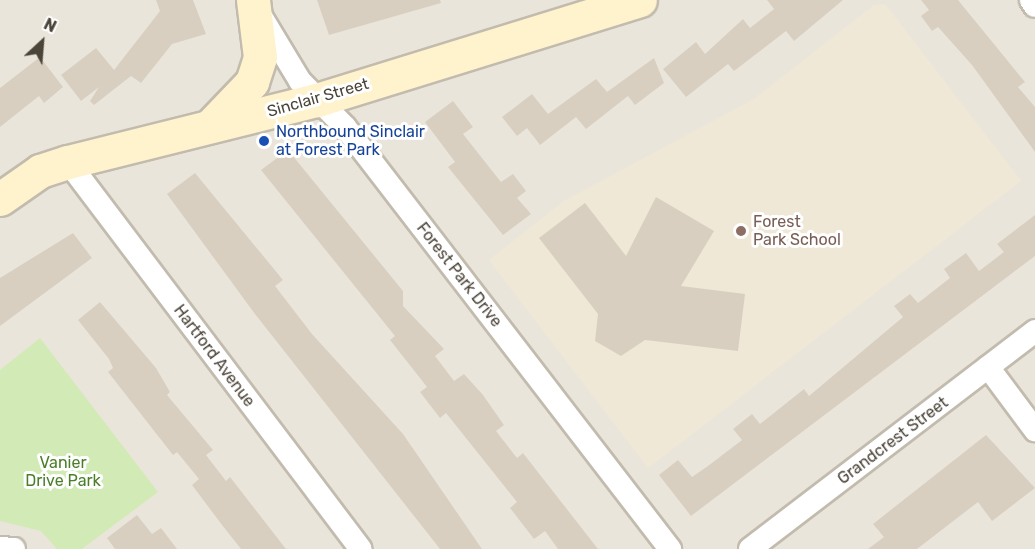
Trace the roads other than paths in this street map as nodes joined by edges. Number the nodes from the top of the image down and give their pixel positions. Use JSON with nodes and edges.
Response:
{"nodes":[{"id":1,"x":253,"y":0,"type":"edge"},
{"id":2,"x":640,"y":0,"type":"edge"},
{"id":3,"x":1030,"y":0,"type":"edge"},
{"id":4,"x":1035,"y":6,"type":"edge"},
{"id":5,"x":317,"y":100,"type":"junction"},
{"id":6,"x":206,"y":130,"type":"junction"},
{"id":7,"x":68,"y":162,"type":"junction"},
{"id":8,"x":0,"y":200,"type":"edge"},
{"id":9,"x":1035,"y":331,"type":"edge"},
{"id":10,"x":988,"y":368,"type":"junction"},
{"id":11,"x":1035,"y":430,"type":"edge"},
{"id":12,"x":0,"y":548,"type":"edge"},
{"id":13,"x":14,"y":549,"type":"edge"},
{"id":14,"x":361,"y":549,"type":"edge"},
{"id":15,"x":670,"y":549,"type":"edge"},
{"id":16,"x":750,"y":549,"type":"edge"}],
"edges":[{"from":1,"to":5,"type":"street","name":"Forest Park Drive"},
{"from":1,"to":6,"type":"street"},
{"from":2,"to":5,"type":"street","name":"Sinclair Street"},
{"from":3,"to":4,"type":"street"},
{"from":5,"to":6,"type":"street","name":"Sinclair Street"},
{"from":5,"to":15,"type":"street","name":"Forest Park Drive"},
{"from":6,"to":7,"type":"street","name":"Sinclair Street"},
{"from":7,"to":8,"type":"street","name":"Sinclair Street"},
{"from":7,"to":14,"type":"street","name":"Hartford Avenue"},
{"from":9,"to":10,"type":"street","name":"Grandcrest Street"},
{"from":10,"to":11,"type":"street"},
{"from":10,"to":16,"type":"street","name":"Grandcrest Street"},
{"from":12,"to":13,"type":"street"}]}
